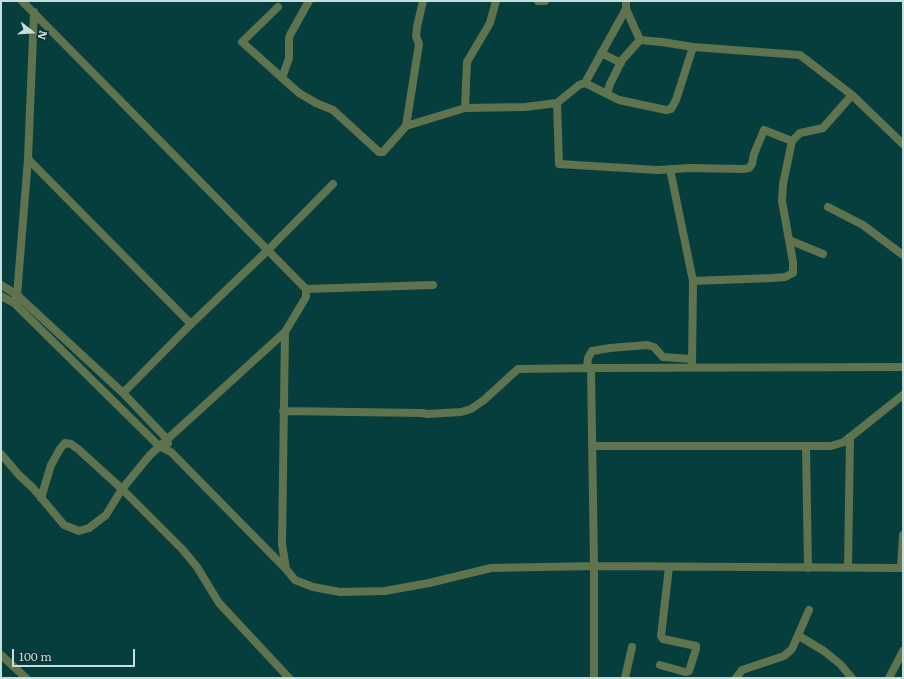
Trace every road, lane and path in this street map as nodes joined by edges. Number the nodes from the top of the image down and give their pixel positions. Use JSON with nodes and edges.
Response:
{"nodes":[{"id":1,"x":22,"y":1,"type":"edge"},
{"id":2,"x":309,"y":1,"type":"edge"},
{"id":3,"x":423,"y":1,"type":"edge"},
{"id":4,"x":496,"y":1,"type":"edge"},
{"id":5,"x":538,"y":1,"type":"edge"},
{"id":6,"x":545,"y":1,"type":"edge"},
{"id":7,"x":626,"y":5,"type":"edge"},
{"id":8,"x":278,"y":7,"type":"dead end"},
{"id":9,"x":34,"y":12,"type":"junction"},
{"id":10,"x":640,"y":40,"type":"junction"},
{"id":11,"x":693,"y":48,"type":"junction"},
{"id":12,"x":601,"y":53,"type":"junction"},
{"id":13,"x":621,"y":63,"type":"junction"},
{"id":14,"x":282,"y":78,"type":"junction"},
{"id":15,"x":585,"y":83,"type":"junction"},
{"id":16,"x":607,"y":94,"type":"junction"},
{"id":17,"x":852,"y":95,"type":"junction"},
{"id":18,"x":557,"y":103,"type":"junction"},
{"id":19,"x":465,"y":108,"type":"junction"},
{"id":20,"x":406,"y":126,"type":"junction"},
{"id":21,"x":792,"y":141,"type":"junction"},
{"id":22,"x":903,"y":144,"type":"edge"},
{"id":23,"x":28,"y":159,"type":"junction"},
{"id":24,"x":670,"y":169,"type":"junction"},
{"id":25,"x":333,"y":184,"type":"dead end"},
{"id":26,"x":828,"y":207,"type":"dead end"},
{"id":27,"x":789,"y":240,"type":"junction"},
{"id":28,"x":268,"y":250,"type":"junction"},
{"id":29,"x":823,"y":254,"type":"dead end"},
{"id":30,"x":903,"y":254,"type":"edge"},
{"id":31,"x":694,"y":281,"type":"junction"},
{"id":32,"x":1,"y":285,"type":"edge"},
{"id":33,"x":433,"y":285,"type":"dead end"},
{"id":34,"x":306,"y":289,"type":"junction"},
{"id":35,"x":1,"y":296,"type":"edge"},
{"id":36,"x":16,"y":299,"type":"junction"},
{"id":37,"x":191,"y":324,"type":"junction"},
{"id":38,"x":285,"y":332,"type":"junction"},
{"id":39,"x":692,"y":359,"type":"junction"},
{"id":40,"x":692,"y":367,"type":"junction"},
{"id":41,"x":903,"y":367,"type":"edge"},
{"id":42,"x":589,"y":368,"type":"junction"},
{"id":43,"x":123,"y":393,"type":"junction"},
{"id":44,"x":903,"y":395,"type":"edge"},
{"id":45,"x":284,"y":411,"type":"junction"},
{"id":46,"x":850,"y":437,"type":"junction"},
{"id":47,"x":167,"y":439,"type":"junction"},
{"id":48,"x":159,"y":446,"type":"junction"},
{"id":49,"x":592,"y":446,"type":"junction"},
{"id":50,"x":806,"y":446,"type":"junction"},
{"id":51,"x":171,"y":452,"type":"junction"},
{"id":52,"x":1,"y":454,"type":"edge"},
{"id":53,"x":122,"y":489,"type":"junction"},
{"id":54,"x":41,"y":498,"type":"junction"},
{"id":55,"x":903,"y":535,"type":"edge"},
{"id":56,"x":594,"y":566,"type":"junction"},
{"id":57,"x":669,"y":567,"type":"junction"},
{"id":58,"x":808,"y":568,"type":"junction"},
{"id":59,"x":848,"y":568,"type":"junction"},
{"id":60,"x":286,"y":569,"type":"junction"},
{"id":61,"x":809,"y":610,"type":"dead end"},
{"id":62,"x":798,"y":636,"type":"junction"},
{"id":63,"x":632,"y":647,"type":"dead end"},
{"id":64,"x":903,"y":651,"type":"edge"},
{"id":65,"x":1,"y":655,"type":"edge"},
{"id":66,"x":660,"y":665,"type":"dead end"},
{"id":67,"x":26,"y":678,"type":"edge"},
{"id":68,"x":289,"y":678,"type":"edge"},
{"id":69,"x":594,"y":678,"type":"edge"},
{"id":70,"x":625,"y":678,"type":"edge"},
{"id":71,"x":736,"y":678,"type":"edge"},
{"id":72,"x":852,"y":678,"type":"edge"},
{"id":73,"x":889,"y":678,"type":"edge"}],
"edges":[{"from":1,"to":9,"type":"street"},
{"from":2,"to":14,"type":"street"},
{"from":3,"to":20,"type":"street"},
{"from":4,"to":19,"type":"street"},
{"from":5,"to":6,"type":"street"},
{"from":7,"to":10,"type":"street"},
{"from":7,"to":12,"type":"street"},
{"from":8,"to":14,"type":"street"},
{"from":9,"to":23,"type":"street"},
{"from":9,"to":28,"type":"street"},
{"from":10,"to":11,"type":"street"},
{"from":10,"to":13,"type":"street"},
{"from":11,"to":16,"type":"street"},
{"from":11,"to":17,"type":"street"},
{"from":12,"to":13,"type":"street"},
{"from":12,"to":15,"type":"street"},
{"from":13,"to":16,"type":"street"},
{"from":14,"to":20,"type":"street"},
{"from":15,"to":16,"type":"street"},
{"from":15,"to":18,"type":"street"},
{"from":17,"to":21,"type":"street"},
{"from":17,"to":22,"type":"street"},
{"from":18,"to":19,"type":"street"},
{"from":18,"to":24,"type":"street"},
{"from":19,"to":20,"type":"street"},
{"from":21,"to":24,"type":"street"},
{"from":21,"to":27,"type":"street"},
{"from":23,"to":36,"type":"street"},
{"from":23,"to":37,"type":"street"},
{"from":24,"to":31,"type":"street"},
{"from":25,"to":28,"type":"street"},
{"from":26,"to":30,"type":"street"},
{"from":27,"to":29,"type":"street"},
{"from":27,"to":31,"type":"street"},
{"from":28,"to":34,"type":"street"},
{"from":28,"to":37,"type":"street"},
{"from":31,"to":39,"type":"street"},
{"from":32,"to":36,"type":"street"},
{"from":33,"to":34,"type":"street"},
{"from":34,"to":38,"type":"street"},
{"from":35,"to":36,"type":"street"},
{"from":36,"to":43,"type":"street"},
{"from":36,"to":48,"type":"street"},
{"from":37,"to":43,"type":"street"},
{"from":38,"to":45,"type":"street"},
{"from":38,"to":47,"type":"street"},
{"from":39,"to":40,"type":"street"},
{"from":39,"to":42,"type":"street"},
{"from":40,"to":41,"type":"street"},
{"from":40,"to":42,"type":"street"},
{"from":42,"to":45,"type":"street"},
{"from":42,"to":49,"type":"street"},
{"from":43,"to":47,"type":"street"},
{"from":44,"to":46,"type":"street"},
{"from":45,"to":60,"type":"street"},
{"from":46,"to":50,"type":"street"},
{"from":46,"to":59,"type":"street"},
{"from":47,"to":48,"type":"street"},
{"from":47,"to":51,"type":"street"},
{"from":48,"to":51,"type":"street"},
{"from":48,"to":53,"type":"street"},
{"from":49,"to":50,"type":"street"},
{"from":49,"to":56,"type":"street"},
{"from":50,"to":58,"type":"street"},
{"from":51,"to":60,"type":"street"},
{"from":52,"to":54,"type":"street"},
{"from":53,"to":54,"type":"street"},
{"from":53,"to":54,"type":"street"},
{"from":53,"to":68,"type":"street"},
{"from":55,"to":59,"type":"street"},
{"from":56,"to":57,"type":"street"},
{"from":56,"to":60,"type":"street"},
{"from":56,"to":69,"type":"street"},
{"from":57,"to":58,"type":"street"},
{"from":57,"to":66,"type":"street"},
{"from":58,"to":59,"type":"street"},
{"from":61,"to":62,"type":"street"},
{"from":62,"to":71,"type":"street"},
{"from":62,"to":72,"type":"street"},
{"from":63,"to":70,"type":"street"},
{"from":64,"to":73,"type":"street"},
{"from":65,"to":67,"type":"street"}]}
